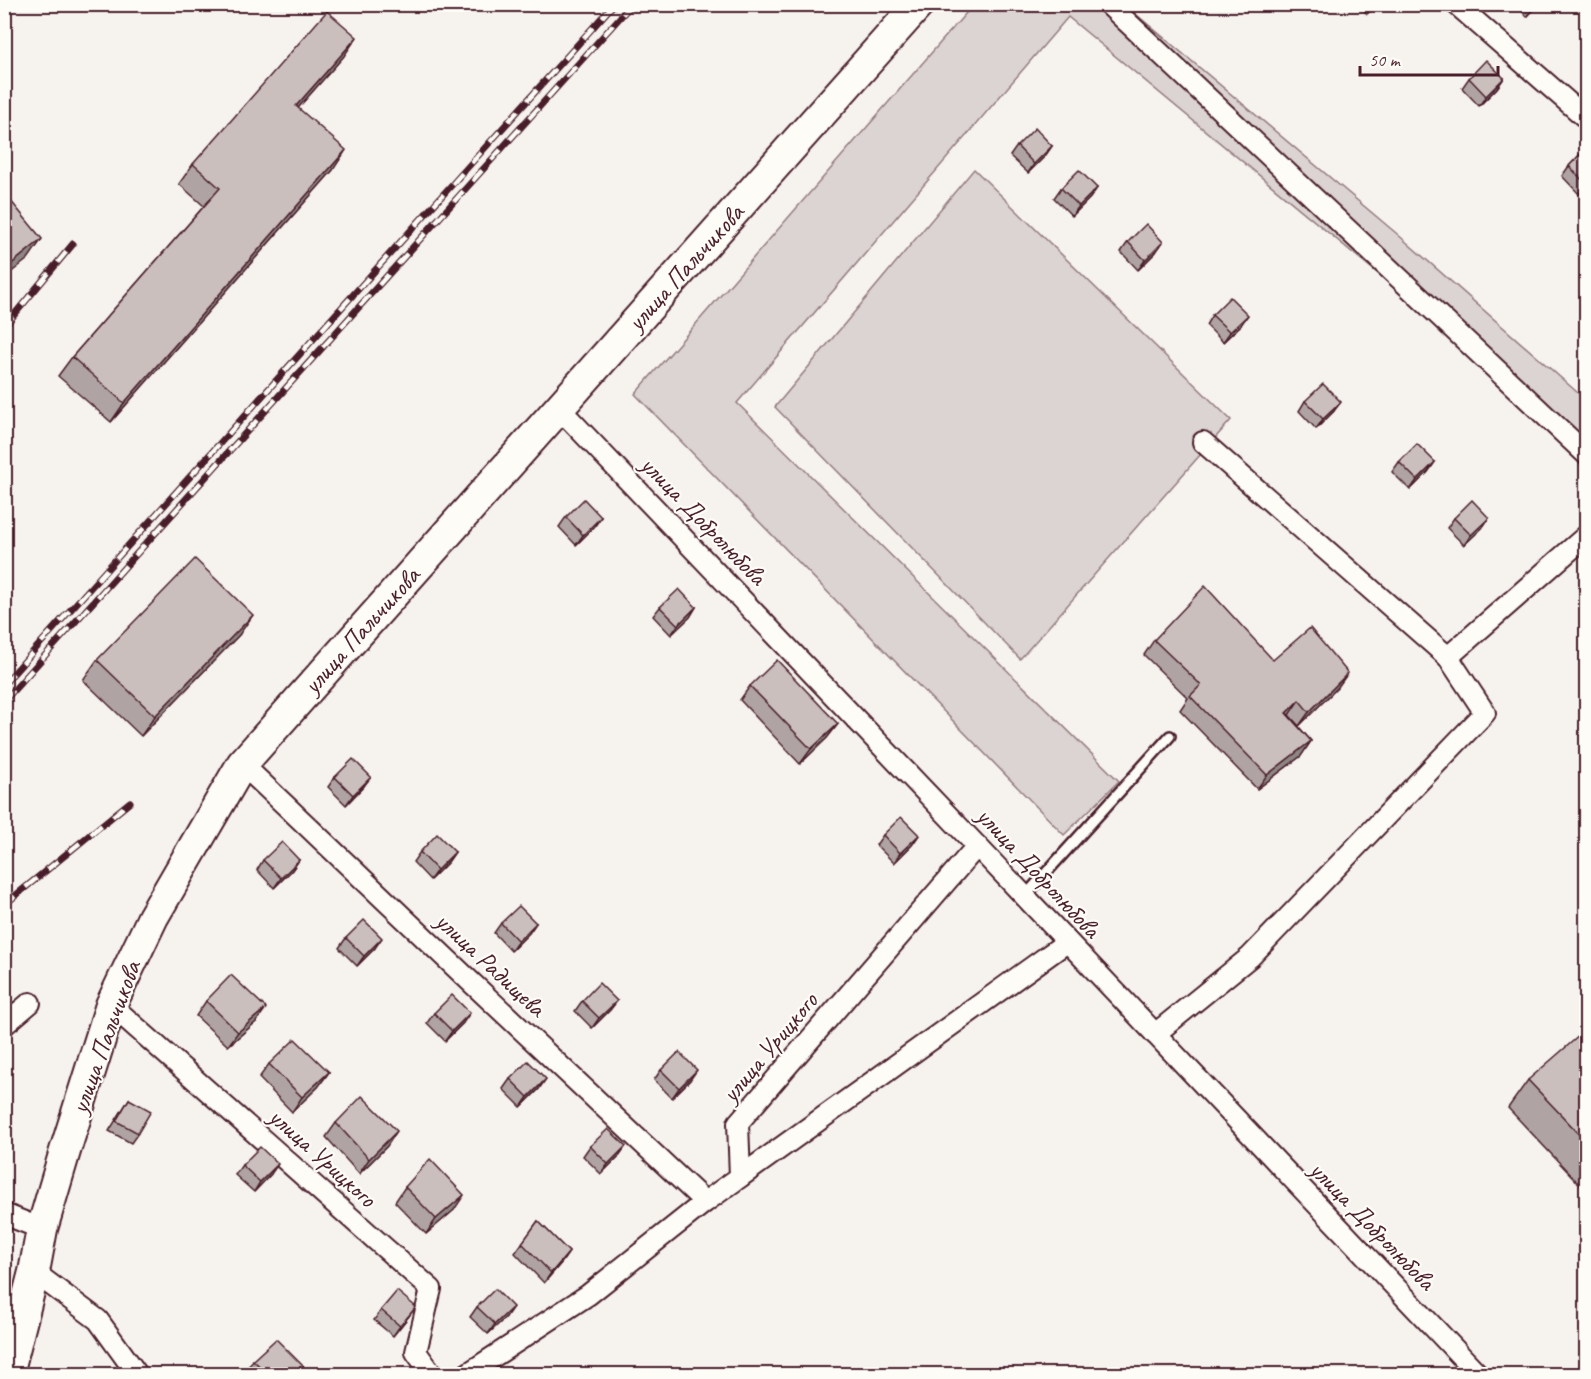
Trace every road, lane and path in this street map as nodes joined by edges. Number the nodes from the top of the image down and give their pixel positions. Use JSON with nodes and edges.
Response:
{"nodes":[{"id":1,"x":919,"y":4,"type":"edge"},
{"id":2,"x":1108,"y":4,"type":"edge"},
{"id":3,"x":1456,"y":4,"type":"edge"},
{"id":4,"x":1587,"y":118,"type":"edge"},
{"id":5,"x":559,"y":408,"type":"junction"},
{"id":6,"x":1203,"y":442,"type":"dead end"},
{"id":7,"x":1587,"y":454,"type":"edge"},
{"id":8,"x":1587,"y":536,"type":"edge"},
{"id":9,"x":1448,"y":657,"type":"junction"},
{"id":10,"x":1170,"y":736,"type":"dead end"},
{"id":11,"x":242,"y":764,"type":"junction"},
{"id":12,"x":977,"y":846,"type":"junction"},
{"id":13,"x":1025,"y":896,"type":"junction"},
{"id":14,"x":1067,"y":942,"type":"junction"},
{"id":15,"x":30,"y":1003,"type":"dead end"},
{"id":16,"x":111,"y":1005,"type":"junction"},
{"id":17,"x":4,"y":1025,"type":"edge"},
{"id":18,"x":1155,"y":1034,"type":"junction"},
{"id":19,"x":740,"y":1177,"type":"junction"},
{"id":20,"x":705,"y":1202,"type":"junction"},
{"id":21,"x":4,"y":1214,"type":"edge"},
{"id":22,"x":42,"y":1229,"type":"junction"},
{"id":23,"x":34,"y":1272,"type":"junction"},
{"id":24,"x":8,"y":1374,"type":"edge"},
{"id":25,"x":136,"y":1374,"type":"edge"},
{"id":26,"x":432,"y":1374,"type":"edge"},
{"id":27,"x":467,"y":1374,"type":"edge"},
{"id":28,"x":1479,"y":1374,"type":"edge"}],
"edges":[{"from":1,"to":5,"type":"main road","name":"улица Пальчикова"},
{"from":2,"to":7,"type":"street"},
{"from":3,"to":4,"type":"street"},
{"from":5,"to":11,"type":"main road","name":"улица Пальчикова"},
{"from":5,"to":12,"type":"street","name":"улица Добролюбова"},
{"from":6,"to":9,"type":"street"},
{"from":8,"to":9,"type":"street"},
{"from":9,"to":18,"type":"street"},
{"from":10,"to":13,"type":"lane"},
{"from":11,"to":16,"type":"main road","name":"улица Пальчикова"},
{"from":11,"to":20,"type":"street","name":"улица Радищева"},
{"from":12,"to":13,"type":"street","name":"улица Добролюбова"},
{"from":12,"to":19,"type":"street","name":"улица Урицкого"},
{"from":13,"to":14,"type":"street","name":"улица Добролюбова"},
{"from":14,"to":18,"type":"street","name":"улица Добролюбова"},
{"from":14,"to":19,"type":"street"},
{"from":15,"to":17,"type":"street"},
{"from":16,"to":22,"type":"main road","name":"улица Пальчикова"},
{"from":16,"to":26,"type":"street","name":"улица Урицкого"},
{"from":18,"to":28,"type":"street","name":"улица Добролюбова"},
{"from":19,"to":20,"type":"street"},
{"from":20,"to":27,"type":"street"},
{"from":21,"to":22,"type":"street"},
{"from":22,"to":23,"type":"main road","name":"улица Пальчикова"},
{"from":23,"to":24,"type":"main road","name":"улица Пальчикова"},
{"from":23,"to":25,"type":"street"}]}
